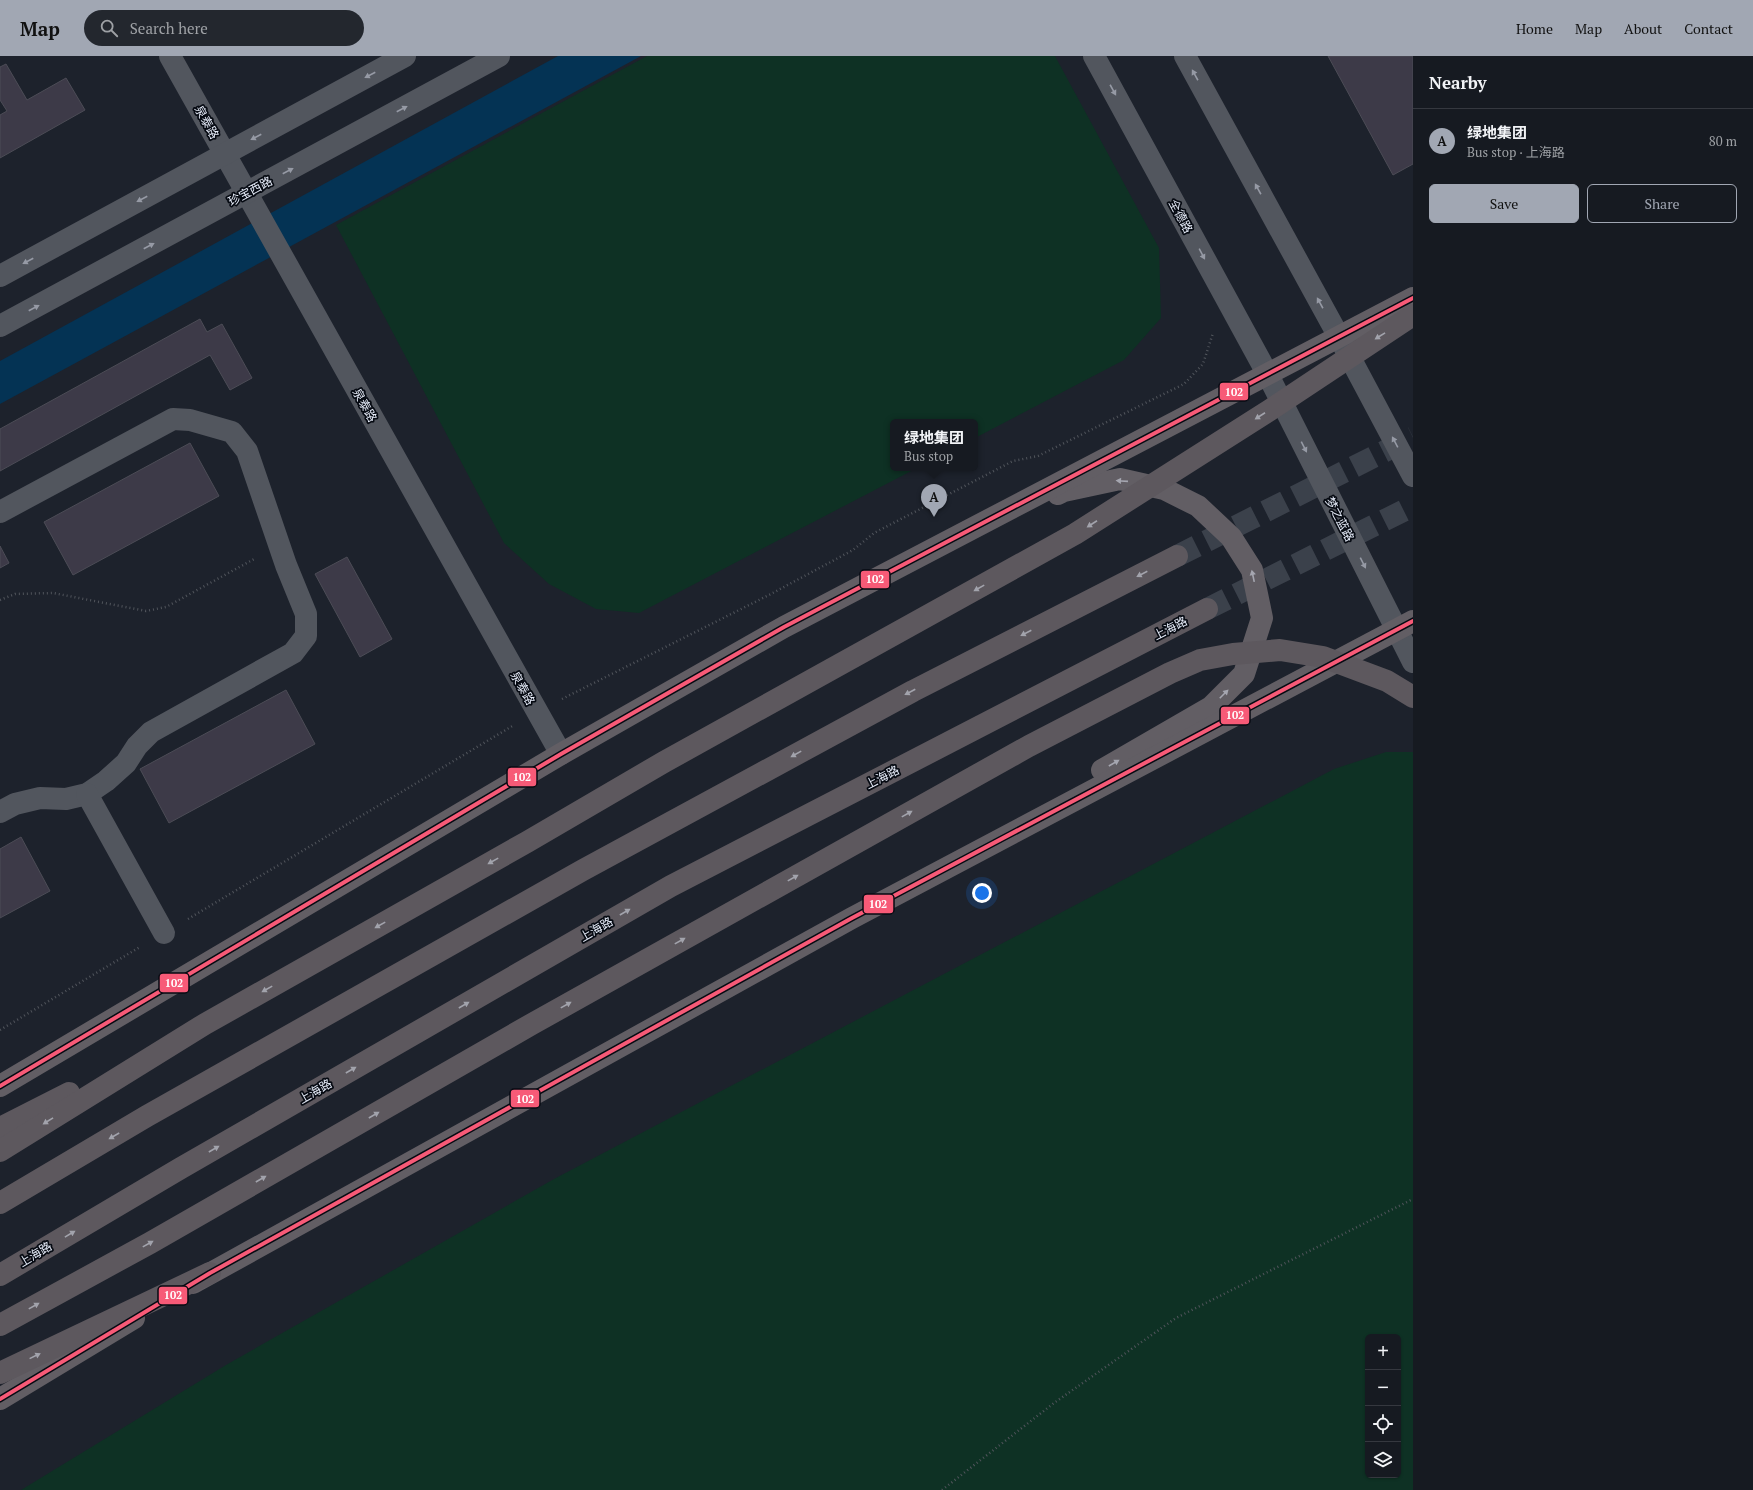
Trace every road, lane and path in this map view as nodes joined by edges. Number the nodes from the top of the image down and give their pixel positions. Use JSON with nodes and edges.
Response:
{"nodes":[{"id":1,"x":170,"y":56,"type":"edge"},
{"id":2,"x":405,"y":56,"type":"edge"},
{"id":3,"x":499,"y":56,"type":"edge"},
{"id":4,"x":1094,"y":56,"type":"edge"},
{"id":5,"x":1185,"y":56,"type":"edge"},
{"id":6,"x":225,"y":154,"type":"junction"},
{"id":7,"x":247,"y":193,"type":"junction"},
{"id":8,"x":0,"y":276,"type":"edge"},
{"id":9,"x":1413,"y":298,"type":"edge"},
{"id":10,"x":1413,"y":315,"type":"edge"},
{"id":11,"x":0,"y":326,"type":"edge"},
{"id":12,"x":1212,"y":327,"type":"dead end"},
{"id":13,"x":1339,"y":337,"type":"junction"},
{"id":14,"x":1268,"y":375,"type":"junction"},
{"id":15,"x":1413,"y":476,"type":"edge"},
{"id":16,"x":0,"y":512,"type":"edge"},
{"id":17,"x":280,"y":545,"type":"junction"},
{"id":18,"x":1177,"y":556,"type":"tunnel mouth"},
{"id":19,"x":0,"y":600,"type":"edge"},
{"id":20,"x":1207,"y":610,"type":"tunnel mouth"},
{"id":21,"x":1405,"y":625,"type":"edge"},
{"id":22,"x":784,"y":627,"type":"junction"},
{"id":23,"x":1413,"y":662,"type":"edge"},
{"id":24,"x":1413,"y":697,"type":"edge"},
{"id":25,"x":537,"y":712,"type":"junction"},
{"id":26,"x":561,"y":754,"type":"junction"},
{"id":27,"x":87,"y":794,"type":"junction"},
{"id":28,"x":0,"y":812,"type":"edge"},
{"id":29,"x":852,"y":918,"type":"junction"},
{"id":30,"x":164,"y":933,"type":"junction"},
{"id":31,"x":205,"y":1024,"type":"junction"},
{"id":32,"x":0,"y":1030,"type":"edge"},
{"id":33,"x":0,"y":1086,"type":"edge"},
{"id":34,"x":0,"y":1128,"type":"edge"},
{"id":35,"x":0,"y":1151,"type":"edge"},
{"id":36,"x":1413,"y":1199,"type":"edge"},
{"id":37,"x":0,"y":1203,"type":"edge"},
{"id":38,"x":210,"y":1273,"type":"junction"},
{"id":39,"x":0,"y":1275,"type":"edge"},
{"id":40,"x":0,"y":1325,"type":"edge"},
{"id":41,"x":0,"y":1373,"type":"edge"},
{"id":42,"x":0,"y":1399,"type":"edge"},
{"id":43,"x":942,"y":1490,"type":"edge"}],
"edges":[{"from":1,"to":6,"type":"street","name":"泉泰路"},
{"from":2,"to":6,"type":"street","one_way":true},
{"from":7,"to":3,"type":"street","name":"珍宝西路","one_way":true},
{"from":4,"to":14,"type":"street","name":"全德路","one_way":true},
{"from":13,"to":5,"type":"street","one_way":true},
{"from":6,"to":7,"type":"street","name":"泉泰路"},
{"from":6,"to":8,"type":"street","one_way":true},
{"from":11,"to":7,"type":"street","name":"珍宝西路","one_way":true},
{"from":7,"to":25,"type":"street","name":"泉泰路"},
{"from":9,"to":13,"type":"main road"},
{"from":10,"to":31,"type":"highway","one_way":true},
{"from":12,"to":25,"type":"path"},
{"from":13,"to":14,"type":"main road"},
{"from":15,"to":13,"type":"street","one_way":true},
{"from":14,"to":21,"type":"street","name":"梦之蓝路","one_way":true},
{"from":14,"to":22,"type":"main road"},
{"from":16,"to":17,"type":"street"},
{"from":17,"to":19,"type":"path"},
{"from":17,"to":27,"type":"street"},
{"from":18,"to":37,"type":"highway","one_way":true},
{"from":39,"to":20,"type":"highway","name":"上海路","one_way":true},
{"from":21,"to":23,"type":"street","name":"梦之蓝路"},
{"from":21,"to":29,"type":"main road"},
{"from":22,"to":26,"type":"main road"},
{"from":29,"to":22,"type":"main road","one_way":true},
{"from":40,"to":24,"type":"highway","one_way":true},
{"from":25,"to":26,"type":"street","name":"泉泰路"},
{"from":25,"to":30,"type":"path"},
{"from":26,"to":33,"type":"main road"},
{"from":27,"to":28,"type":"street"},
{"from":27,"to":30,"type":"street"},
{"from":29,"to":38,"type":"main road"},
{"from":30,"to":32,"type":"path"},
{"from":31,"to":34,"type":"highway"},
{"from":31,"to":35,"type":"highway","one_way":true},
{"from":36,"to":43,"type":"path"},
{"from":41,"to":38,"type":"highway","one_way":true},
{"from":38,"to":42,"type":"main road"}]}
